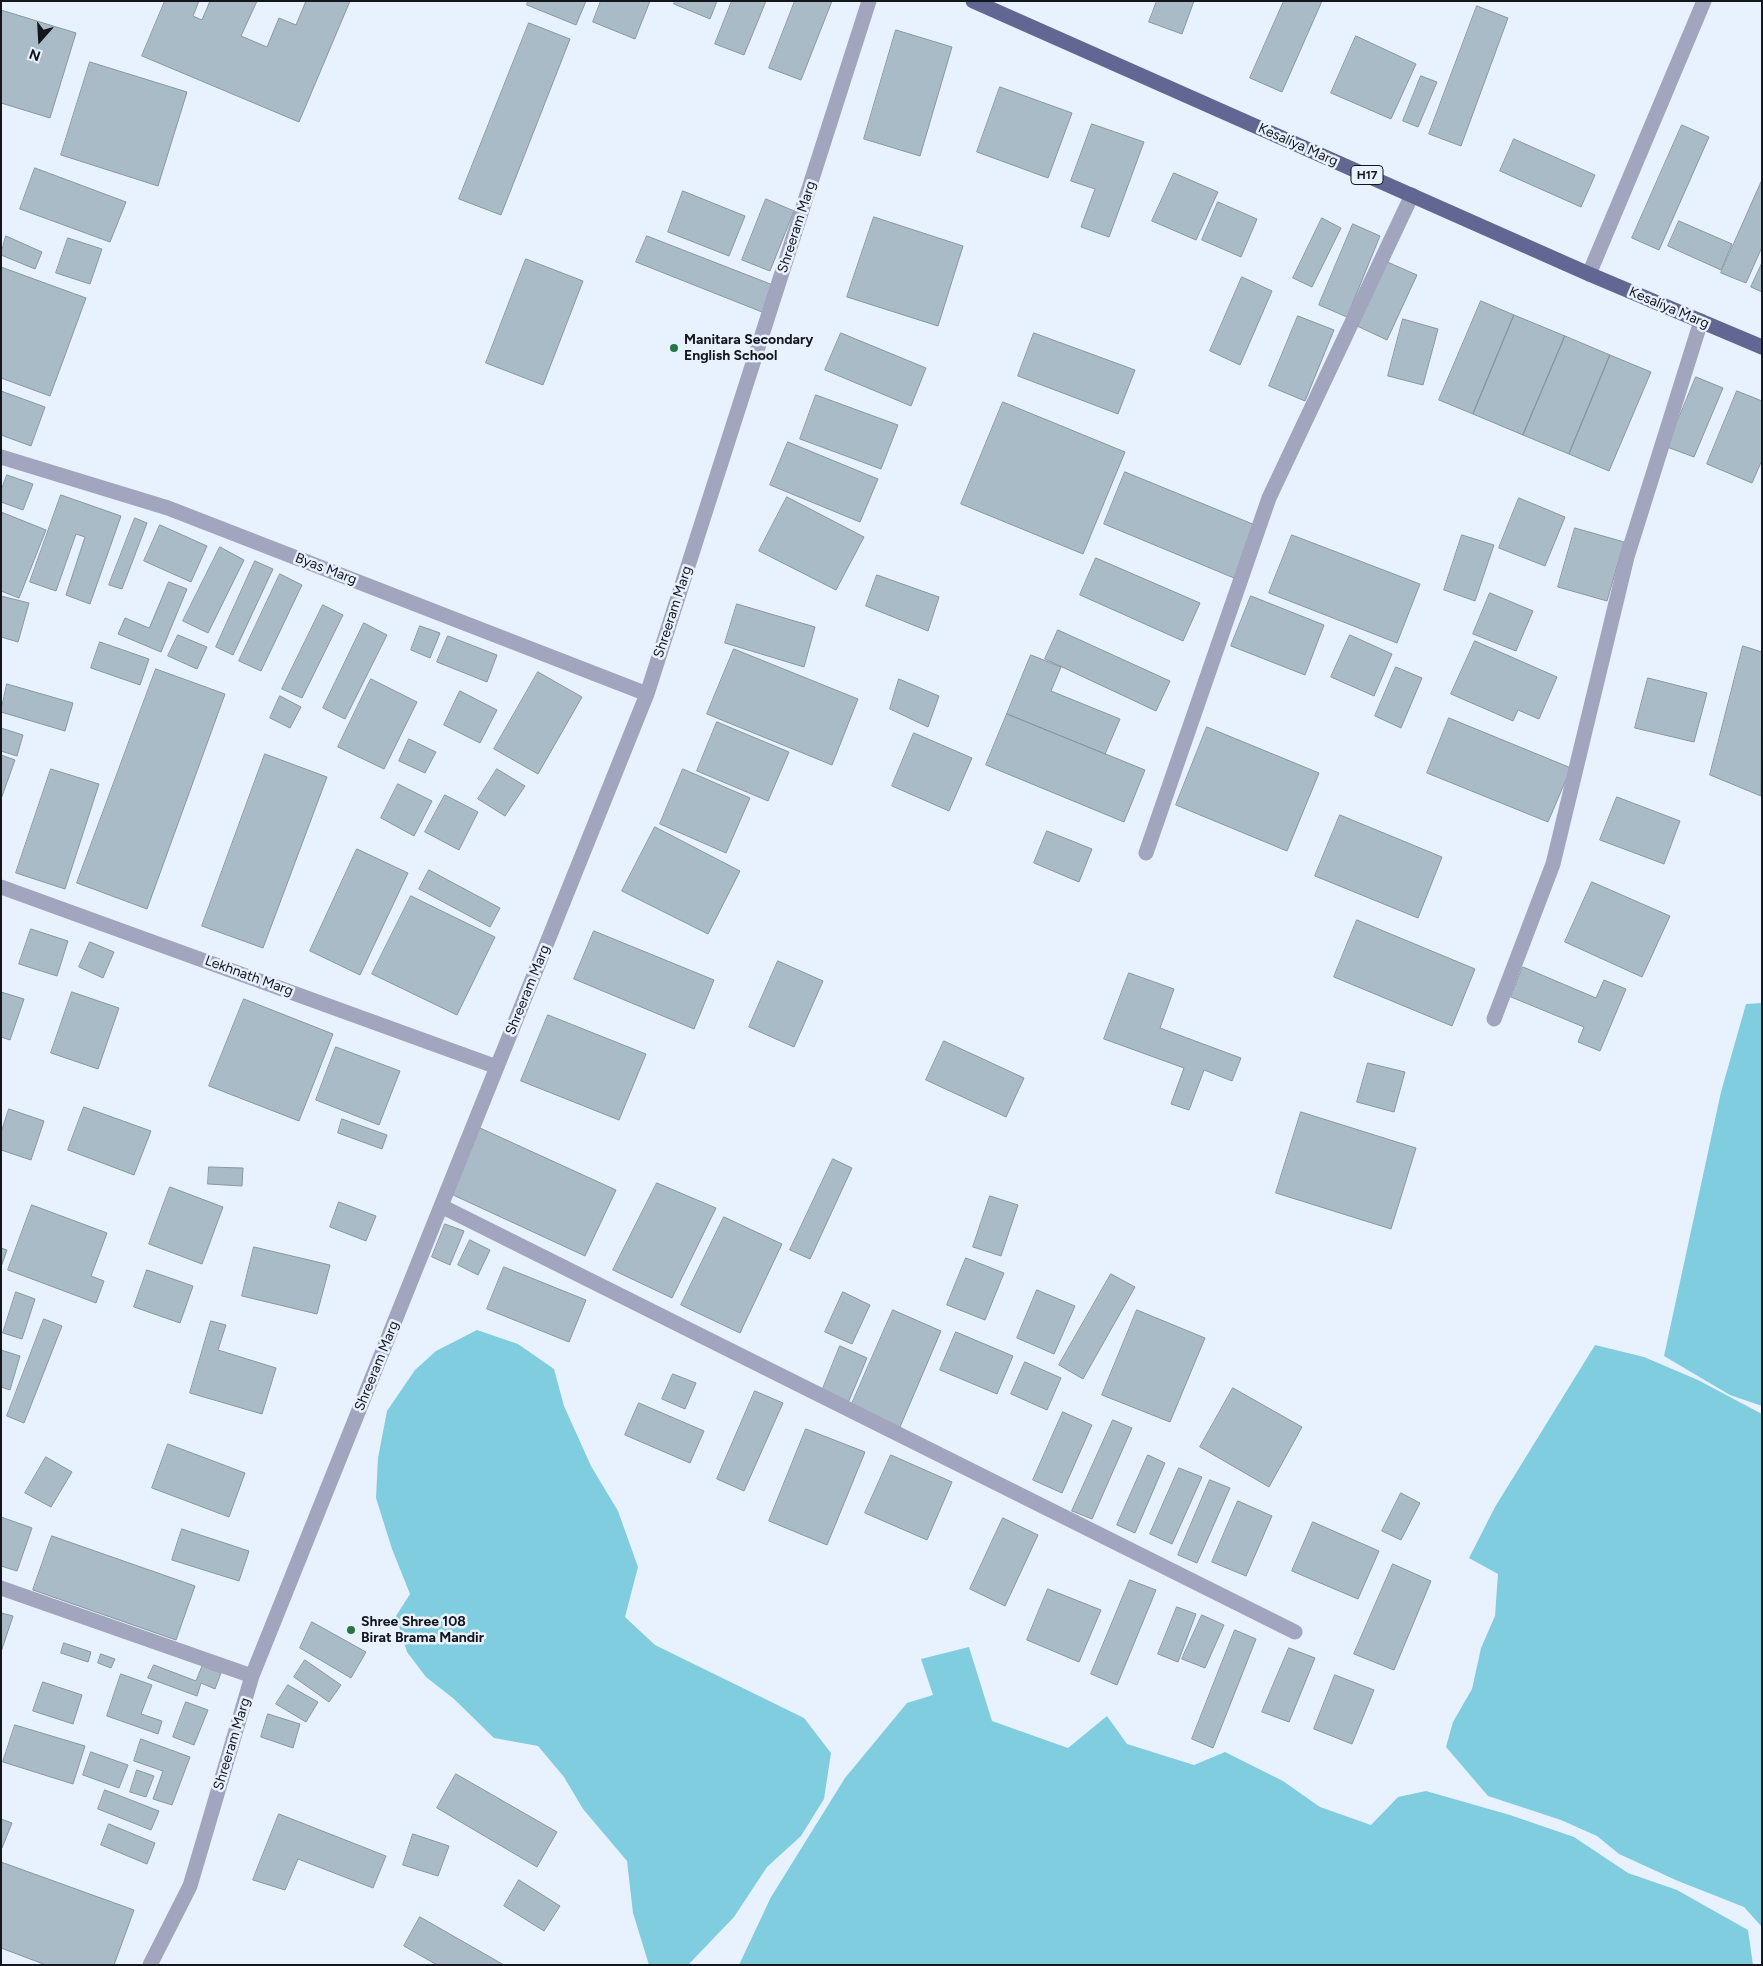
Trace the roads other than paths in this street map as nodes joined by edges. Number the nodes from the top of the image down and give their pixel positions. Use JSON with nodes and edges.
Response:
{"nodes":[{"id":1,"x":870,"y":1,"type":"edge"},
{"id":2,"x":973,"y":1,"type":"edge"},
{"id":3,"x":1704,"y":1,"type":"edge"},
{"id":4,"x":1412,"y":195,"type":"junction"},
{"id":5,"x":1589,"y":274,"type":"junction"},
{"id":6,"x":1700,"y":321,"type":"junction"},
{"id":7,"x":1762,"y":347,"type":"edge"},
{"id":8,"x":1,"y":457,"type":"edge"},
{"id":9,"x":646,"y":694,"type":"junction"},
{"id":10,"x":1146,"y":852,"type":"dead end"},
{"id":11,"x":1,"y":887,"type":"edge"},
{"id":12,"x":1494,"y":1019,"type":"dead end"},
{"id":13,"x":497,"y":1067,"type":"junction"},
{"id":14,"x":441,"y":1206,"type":"junction"},
{"id":15,"x":1,"y":1588,"type":"edge"},
{"id":16,"x":1295,"y":1632,"type":"dead end"},
{"id":17,"x":252,"y":1676,"type":"junction"},
{"id":18,"x":150,"y":1965,"type":"edge"}],
"edges":[{"from":1,"to":9,"type":"street","name":"Shreeram Marg"},
{"from":2,"to":4,"type":"main road","name":"Kesaliya Marg","number":"H17"},
{"from":3,"to":5,"type":"street"},
{"from":4,"to":5,"type":"main road","name":"Kesaliya Marg","number":"H17"},
{"from":4,"to":10,"type":"street"},
{"from":5,"to":6,"type":"main road","name":"Kesaliya Marg","number":"H17"},
{"from":6,"to":7,"type":"main road","name":"Kesaliya Marg","number":"H17"},
{"from":6,"to":12,"type":"street"},
{"from":8,"to":9,"type":"street","name":"Byas Marg"},
{"from":9,"to":13,"type":"street","name":"Shreeram Marg"},
{"from":11,"to":13,"type":"street","name":"Lekhnath Marg"},
{"from":13,"to":14,"type":"street","name":"Shreeram Marg"},
{"from":14,"to":16,"type":"street"},
{"from":14,"to":17,"type":"street","name":"Shreeram Marg"},
{"from":15,"to":17,"type":"street"},
{"from":17,"to":18,"type":"street","name":"Shreeram Marg"}]}
